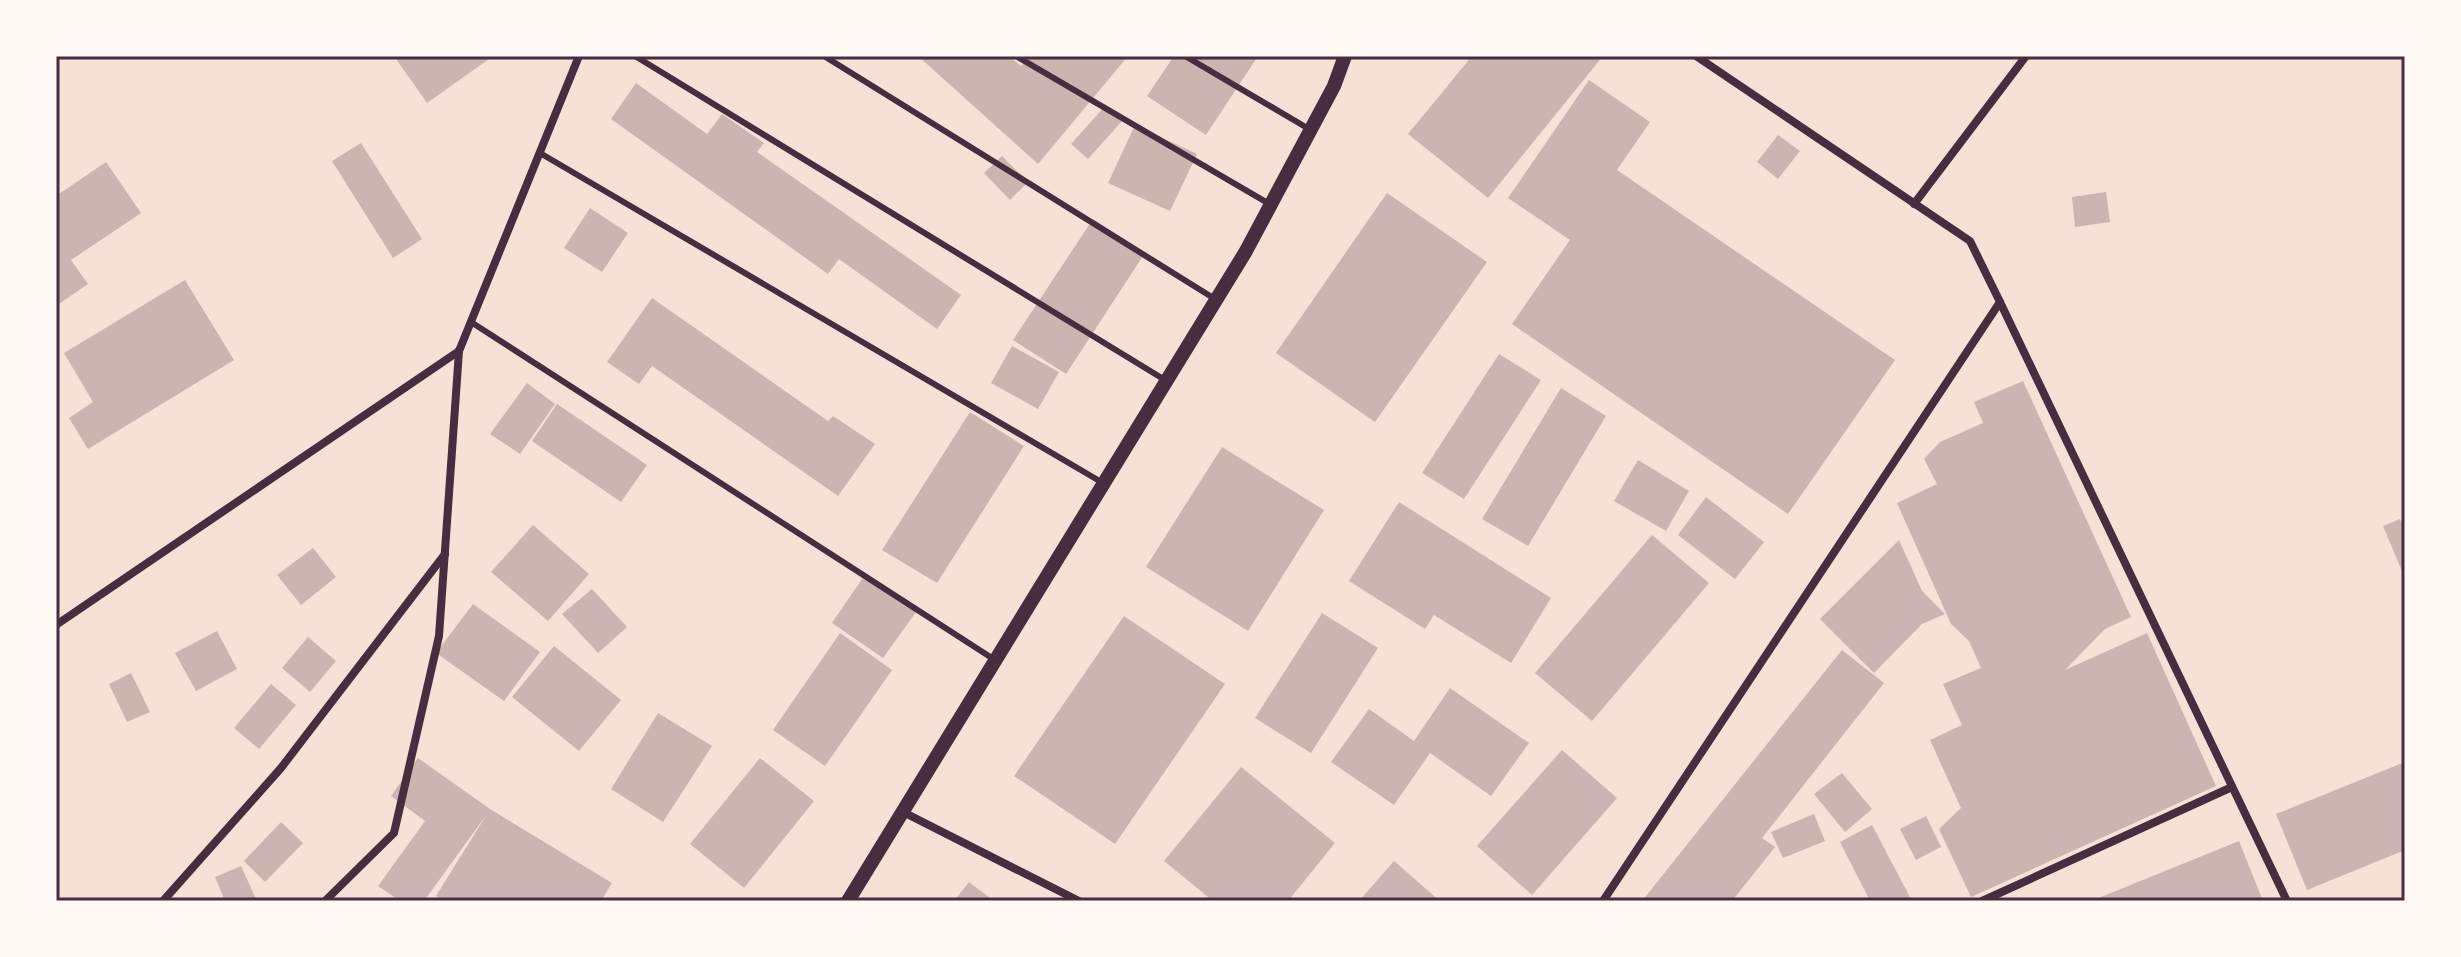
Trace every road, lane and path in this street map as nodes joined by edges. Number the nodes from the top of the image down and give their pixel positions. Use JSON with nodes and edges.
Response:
{"nodes":[{"id":1,"x":579,"y":56,"type":"edge"},
{"id":2,"x":635,"y":56,"type":"edge"},
{"id":3,"x":824,"y":56,"type":"edge"},
{"id":4,"x":1016,"y":56,"type":"edge"},
{"id":5,"x":1185,"y":56,"type":"edge"},
{"id":6,"x":1345,"y":56,"type":"edge"},
{"id":7,"x":1696,"y":56,"type":"edge"},
{"id":8,"x":2026,"y":56,"type":"edge"},
{"id":9,"x":1311,"y":131,"type":"junction"},
{"id":10,"x":540,"y":153,"type":"junction"},
{"id":11,"x":1914,"y":204,"type":"junction"},
{"id":12,"x":1271,"y":205,"type":"junction"},
{"id":13,"x":1217,"y":300,"type":"junction"},
{"id":14,"x":2000,"y":302,"type":"junction"},
{"id":15,"x":471,"y":322,"type":"junction"},
{"id":16,"x":459,"y":351,"type":"junction"},
{"id":17,"x":1167,"y":381,"type":"junction"},
{"id":18,"x":1104,"y":484,"type":"junction"},
{"id":19,"x":445,"y":553,"type":"junction"},
{"id":20,"x":56,"y":625,"type":"edge"},
{"id":21,"x":996,"y":661,"type":"junction"},
{"id":22,"x":2232,"y":787,"type":"junction"},
{"id":23,"x":903,"y":812,"type":"junction"},
{"id":24,"x":163,"y":901,"type":"edge"},
{"id":25,"x":325,"y":901,"type":"edge"},
{"id":26,"x":848,"y":901,"type":"edge"},
{"id":27,"x":1079,"y":901,"type":"edge"},
{"id":28,"x":1603,"y":901,"type":"edge"},
{"id":29,"x":1982,"y":901,"type":"edge"},
{"id":30,"x":2287,"y":901,"type":"edge"}],
"edges":[{"from":1,"to":10,"type":"street"},
{"from":2,"to":17,"type":"lane"},
{"from":3,"to":13,"type":"lane"},
{"from":4,"to":12,"type":"lane"},
{"from":5,"to":9,"type":"lane"},
{"from":6,"to":9,"type":"street"},
{"from":7,"to":11,"type":"street"},
{"from":8,"to":11,"type":"street"},
{"from":9,"to":12,"type":"street"},
{"from":10,"to":15,"type":"street"},
{"from":10,"to":18,"type":"lane"},
{"from":11,"to":14,"type":"street"},
{"from":12,"to":13,"type":"street"},
{"from":13,"to":17,"type":"street"},
{"from":14,"to":22,"type":"street"},
{"from":14,"to":28,"type":"street"},
{"from":15,"to":16,"type":"street"},
{"from":15,"to":21,"type":"lane"},
{"from":16,"to":19,"type":"street"},
{"from":16,"to":20,"type":"street"},
{"from":17,"to":18,"type":"street"},
{"from":18,"to":21,"type":"street"},
{"from":19,"to":24,"type":"street"},
{"from":19,"to":25,"type":"street"},
{"from":21,"to":23,"type":"street"},
{"from":22,"to":29,"type":"street"},
{"from":22,"to":30,"type":"street"},
{"from":23,"to":26,"type":"street"},
{"from":23,"to":27,"type":"street"}]}
